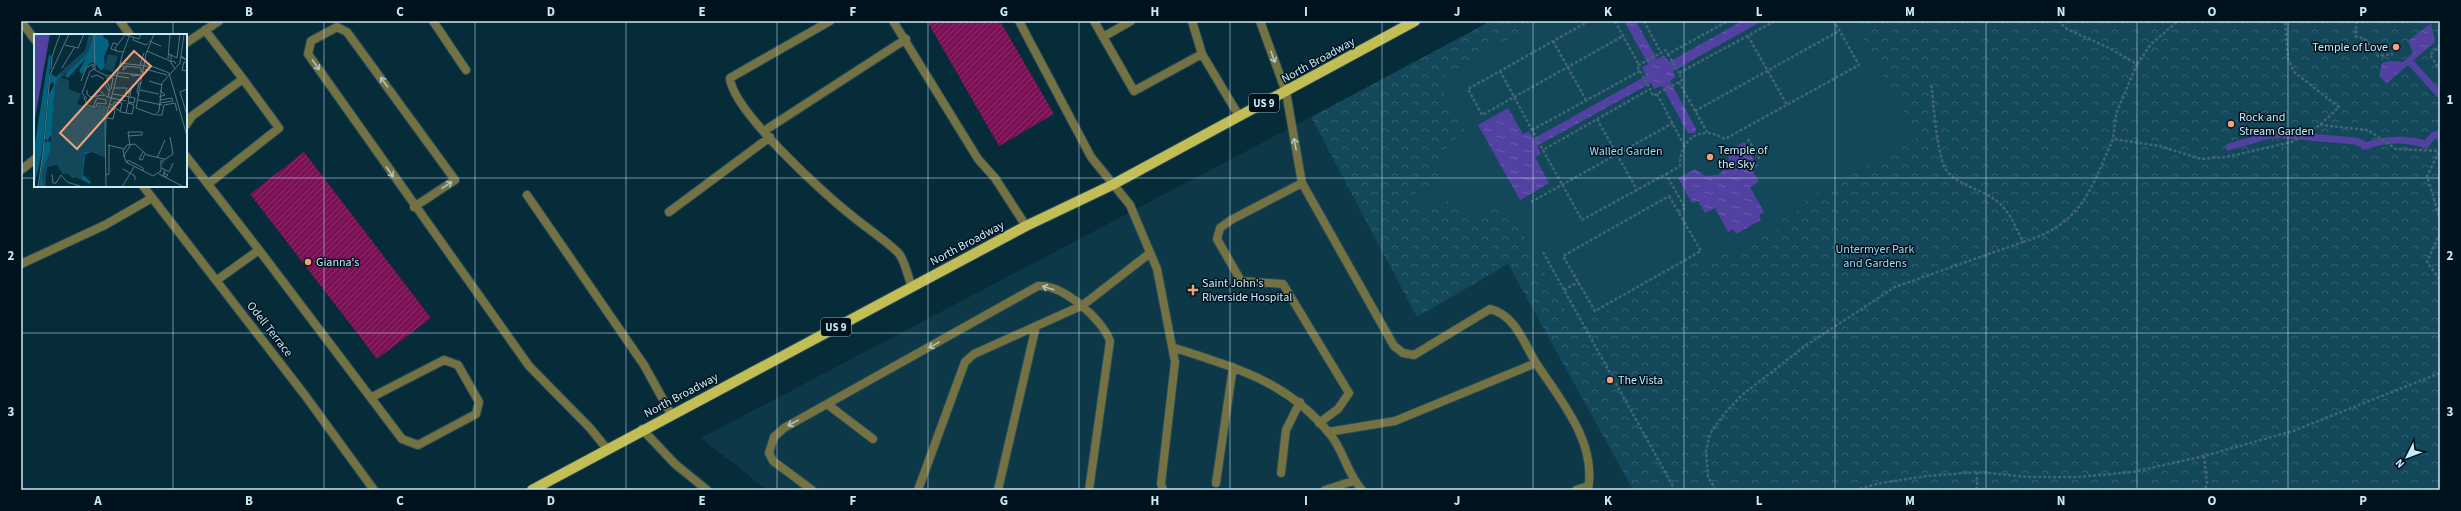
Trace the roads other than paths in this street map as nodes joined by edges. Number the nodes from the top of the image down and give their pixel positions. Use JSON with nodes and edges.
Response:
{"nodes":[{"id":1,"x":21,"y":21,"type":"edge"},
{"id":2,"x":120,"y":21,"type":"edge"},
{"id":3,"x":219,"y":21,"type":"edge"},
{"id":4,"x":433,"y":21,"type":"edge"},
{"id":5,"x":830,"y":21,"type":"edge"},
{"id":6,"x":893,"y":21,"type":"edge"},
{"id":7,"x":1019,"y":21,"type":"edge"},
{"id":8,"x":1094,"y":21,"type":"edge"},
{"id":9,"x":1132,"y":21,"type":"edge"},
{"id":10,"x":1192,"y":21,"type":"edge"},
{"id":11,"x":1415,"y":21,"type":"edge"},
{"id":12,"x":1262,"y":22,"type":"edge"},
{"id":13,"x":205,"y":30,"type":"junction"},
{"id":14,"x":129,"y":34,"type":"edge"},
{"id":15,"x":1103,"y":37,"type":"junction"},
{"id":16,"x":34,"y":39,"type":"edge"},
{"id":17,"x":906,"y":39,"type":"junction"},
{"id":18,"x":187,"y":42,"type":"edge"},
{"id":19,"x":1202,"y":54,"type":"junction"},
{"id":20,"x":466,"y":70,"type":"dead end"},
{"id":21,"x":243,"y":79,"type":"junction"},
{"id":22,"x":1286,"y":92,"type":"junction"},
{"id":23,"x":1239,"y":116,"type":"junction"},
{"id":24,"x":187,"y":124,"type":"edge"},
{"id":25,"x":764,"y":131,"type":"junction"},
{"id":26,"x":770,"y":137,"type":"junction"},
{"id":27,"x":187,"y":157,"type":"edge"},
{"id":28,"x":34,"y":160,"type":"edge"},
{"id":29,"x":21,"y":170,"type":"edge"},
{"id":30,"x":1302,"y":183,"type":"junction"},
{"id":31,"x":208,"y":184,"type":"junction"},
{"id":32,"x":1112,"y":185,"type":"junction"},
{"id":33,"x":144,"y":187,"type":"edge"},
{"id":34,"x":527,"y":195,"type":"dead end"},
{"id":35,"x":152,"y":198,"type":"junction"},
{"id":36,"x":414,"y":207,"type":"junction"},
{"id":37,"x":669,"y":212,"type":"dead end"},
{"id":38,"x":1026,"y":226,"type":"junction"},
{"id":39,"x":258,"y":250,"type":"junction"},
{"id":40,"x":1150,"y":253,"type":"junction"},
{"id":41,"x":21,"y":264,"type":"edge"},
{"id":42,"x":216,"y":280,"type":"junction"},
{"id":43,"x":912,"y":286,"type":"junction"},
{"id":44,"x":1083,"y":305,"type":"junction"},
{"id":45,"x":1036,"y":326,"type":"junction"},
{"id":46,"x":1172,"y":347,"type":"junction"},
{"id":47,"x":1536,"y":363,"type":"junction"},
{"id":48,"x":1232,"y":367,"type":"junction"},
{"id":49,"x":372,"y":397,"type":"junction"},
{"id":50,"x":1300,"y":402,"type":"junction"},
{"id":51,"x":827,"y":404,"type":"junction"},
{"id":52,"x":671,"y":414,"type":"junction"},
{"id":53,"x":1319,"y":423,"type":"junction"},
{"id":54,"x":642,"y":429,"type":"junction"},
{"id":55,"x":1328,"y":432,"type":"junction"},
{"id":56,"x":873,"y":439,"type":"dead end"},
{"id":57,"x":607,"y":449,"type":"junction"},
{"id":58,"x":1281,"y":473,"type":"dead end"},
{"id":59,"x":1353,"y":481,"type":"junction"},
{"id":60,"x":1216,"y":483,"type":"dead end"},
{"id":61,"x":1588,"y":488,"type":"edge"},
{"id":62,"x":374,"y":490,"type":"edge"},
{"id":63,"x":532,"y":490,"type":"edge"},
{"id":64,"x":707,"y":490,"type":"edge"},
{"id":65,"x":812,"y":490,"type":"edge"},
{"id":66,"x":918,"y":490,"type":"edge"},
{"id":67,"x":998,"y":490,"type":"edge"},
{"id":68,"x":1089,"y":490,"type":"edge"},
{"id":69,"x":1163,"y":490,"type":"edge"},
{"id":70,"x":1325,"y":490,"type":"edge"},
{"id":71,"x":1362,"y":490,"type":"edge"},
{"id":72,"x":1576,"y":490,"type":"edge"}],
"edges":[{"from":1,"to":16,"type":"street"},
{"from":2,"to":14,"type":"street"},
{"from":3,"to":13,"type":"street"},
{"from":4,"to":20,"type":"street"},
{"from":5,"to":25,"type":"street"},
{"from":6,"to":17,"type":"street"},
{"from":7,"to":32,"type":"street"},
{"from":8,"to":15,"type":"street"},
{"from":9,"to":15,"type":"street"},
{"from":10,"to":19,"type":"street"},
{"from":11,"to":22,"type":"main road","name":"North Broadway","number":"US 9"},
{"from":12,"to":22,"type":"street","one_way":true},
{"from":13,"to":18,"type":"street"},
{"from":13,"to":21,"type":"street"},
{"from":15,"to":19,"type":"street"},
{"from":17,"to":25,"type":"street"},
{"from":17,"to":38,"type":"street"},
{"from":19,"to":23,"type":"street"},
{"from":21,"to":24,"type":"street"},
{"from":21,"to":31,"type":"street"},
{"from":22,"to":23,"type":"main road","name":"North Broadway","number":"US 9"},
{"from":30,"to":22,"type":"street","one_way":true},
{"from":23,"to":32,"type":"main road","name":"North Broadway","number":"US 9"},
{"from":25,"to":26,"type":"street"},
{"from":26,"to":37,"type":"street"},
{"from":26,"to":43,"type":"street"},
{"from":27,"to":31,"type":"street"},
{"from":28,"to":29,"type":"street"},
{"from":30,"to":47,"type":"street"},
{"from":30,"to":53,"type":"street"},
{"from":31,"to":39,"type":"street"},
{"from":32,"to":38,"type":"main road","name":"North Broadway","number":"US 9"},
{"from":32,"to":40,"type":"street"},
{"from":33,"to":35,"type":"street","name":"Odell Terrace"},
{"from":34,"to":52,"type":"street"},
{"from":35,"to":41,"type":"street"},
{"from":35,"to":42,"type":"street","name":"Odell Terrace"},
{"from":36,"to":36,"type":"street","one_way":true},
{"from":36,"to":57,"type":"street"},
{"from":38,"to":43,"type":"main road","name":"North Broadway","number":"US 9"},
{"from":39,"to":42,"type":"street"},
{"from":39,"to":49,"type":"street"},
{"from":40,"to":44,"type":"street"},
{"from":40,"to":46,"type":"street"},
{"from":42,"to":62,"type":"street","name":"Odell Terrace"},
{"from":43,"to":52,"type":"main road","name":"North Broadway","number":"US 9"},
{"from":44,"to":45,"type":"street"},
{"from":44,"to":51,"type":"street","one_way":true},
{"from":44,"to":68,"type":"street"},
{"from":45,"to":66,"type":"street"},
{"from":45,"to":67,"type":"street"},
{"from":46,"to":48,"type":"street"},
{"from":46,"to":69,"type":"street"},
{"from":47,"to":55,"type":"street"},
{"from":47,"to":61,"type":"street"},
{"from":48,"to":50,"type":"street"},
{"from":48,"to":60,"type":"street"},
{"from":49,"to":49,"type":"street"},
{"from":50,"to":53,"type":"street"},
{"from":50,"to":58,"type":"street"},
{"from":51,"to":56,"type":"street"},
{"from":51,"to":65,"type":"street","one_way":true},
{"from":52,"to":54,"type":"main road","name":"North Broadway","number":"US 9"},
{"from":53,"to":55,"type":"street"},
{"from":54,"to":57,"type":"main road","name":"North Broadway","number":"US 9"},
{"from":54,"to":64,"type":"street"},
{"from":55,"to":59,"type":"street"},
{"from":57,"to":63,"type":"main road","name":"North Broadway","number":"US 9"},
{"from":59,"to":70,"type":"street"},
{"from":59,"to":71,"type":"street"},
{"from":61,"to":72,"type":"street"}]}
